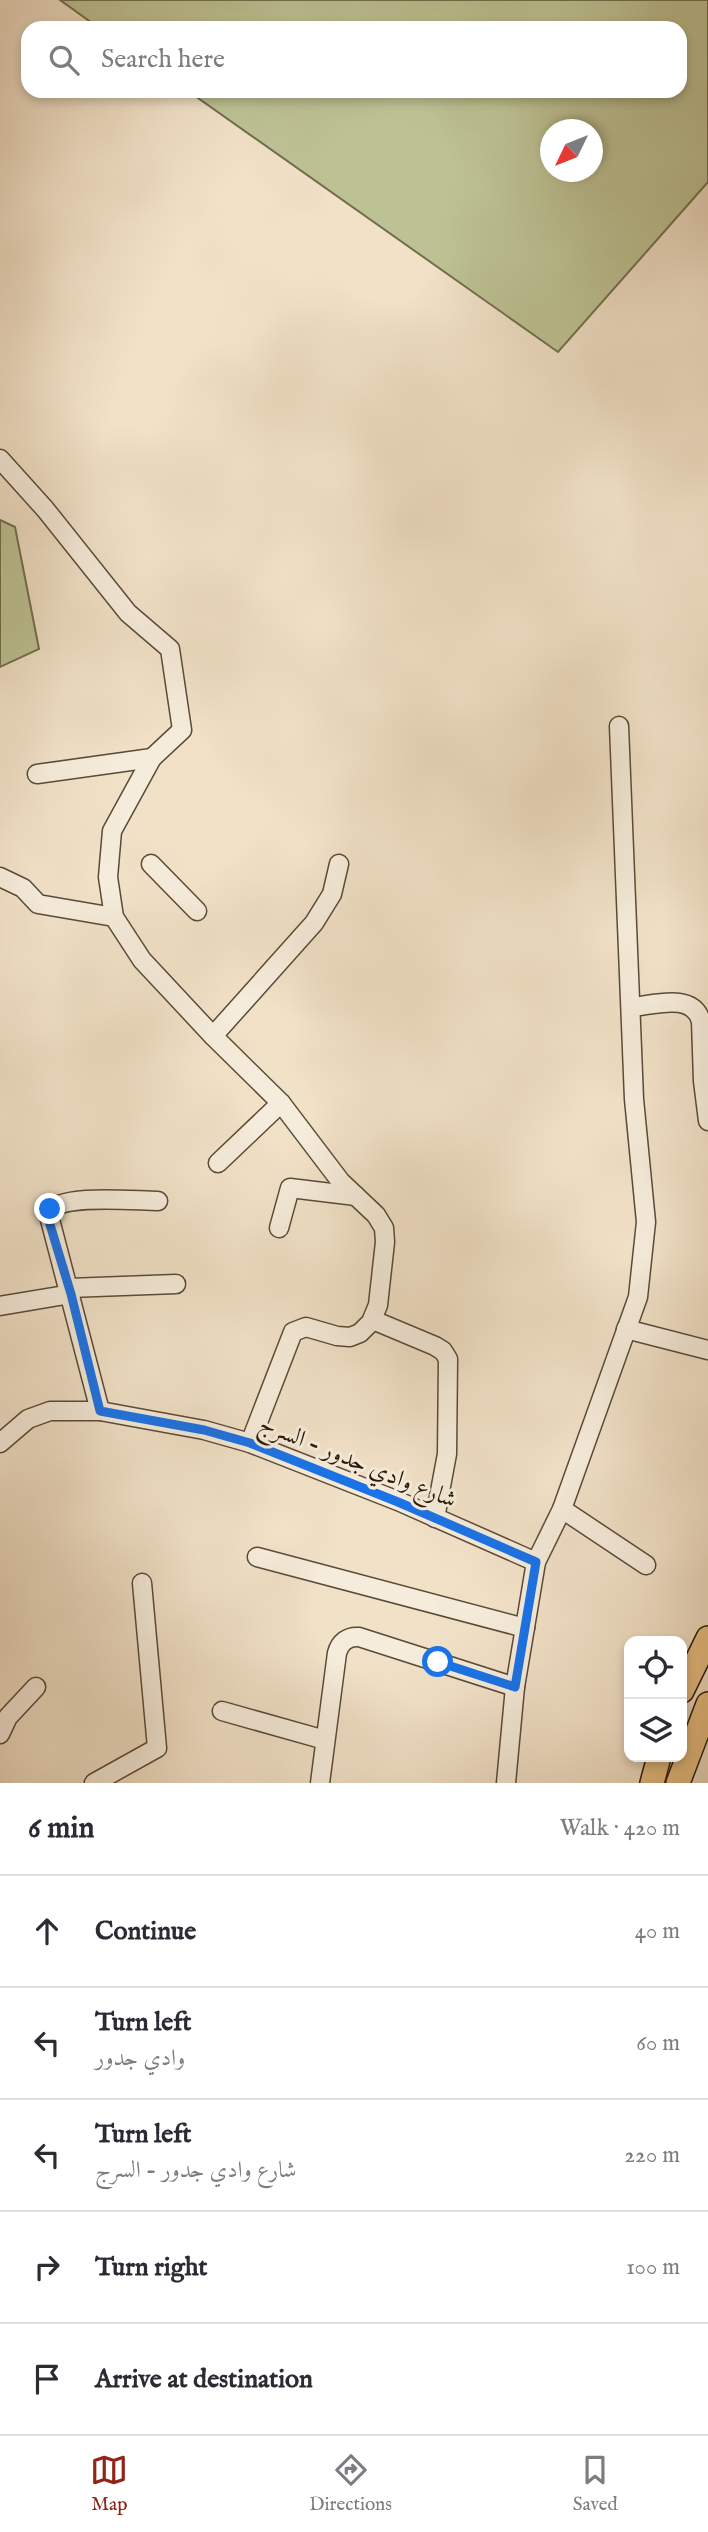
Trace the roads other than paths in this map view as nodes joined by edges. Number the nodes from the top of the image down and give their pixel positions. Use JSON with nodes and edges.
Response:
{"nodes":[{"id":1,"x":0,"y":459,"type":"edge"},
{"id":2,"x":619,"y":726,"type":"dead end"},
{"id":3,"x":152,"y":758,"type":"junction"},
{"id":4,"x":37,"y":774,"type":"dead end"},
{"id":5,"x":151,"y":864,"type":"dead end"},
{"id":6,"x":339,"y":864,"type":"dead end"},
{"id":7,"x":0,"y":877,"type":"edge"},
{"id":8,"x":197,"y":911,"type":"dead end"},
{"id":9,"x":114,"y":917,"type":"junction"},
{"id":10,"x":632,"y":1007,"type":"junction"},
{"id":11,"x":213,"y":1036,"type":"junction"},
{"id":12,"x":281,"y":1103,"type":"junction"},
{"id":13,"x":708,"y":1113,"type":"edge"},
{"id":14,"x":218,"y":1163,"type":"dead end"},
{"id":15,"x":356,"y":1196,"type":"junction"},
{"id":16,"x":158,"y":1201,"type":"dead end"},
{"id":17,"x":279,"y":1228,"type":"dead end"},
{"id":18,"x":176,"y":1284,"type":"dead end"},
{"id":19,"x":70,"y":1291,"type":"junction"},
{"id":20,"x":0,"y":1306,"type":"edge"},
{"id":21,"x":373,"y":1320,"type":"junction"},
{"id":22,"x":626,"y":1329,"type":"junction"},
{"id":23,"x":708,"y":1350,"type":"edge"},
{"id":24,"x":100,"y":1411,"type":"junction"},
{"id":25,"x":0,"y":1443,"type":"edge"},
{"id":26,"x":250,"y":1443,"type":"junction"},
{"id":27,"x":562,"y":1508,"type":"junction"},
{"id":28,"x":435,"y":1518,"type":"junction"},
{"id":29,"x":257,"y":1556,"type":"dead end"},
{"id":30,"x":536,"y":1562,"type":"junction"},
{"id":31,"x":646,"y":1565,"type":"dead end"},
{"id":32,"x":142,"y":1583,"type":"dead end"},
{"id":33,"x":525,"y":1628,"type":"junction"},
{"id":34,"x":708,"y":1638,"type":"edge"},
{"id":35,"x":687,"y":1681,"type":"edge"},
{"id":36,"x":36,"y":1687,"type":"dead end"},
{"id":37,"x":515,"y":1687,"type":"junction"},
{"id":38,"x":708,"y":1704,"type":"edge"},
{"id":39,"x":222,"y":1711,"type":"dead end"},
{"id":40,"x":0,"y":1734,"type":"edge"},
{"id":41,"x":325,"y":1740,"type":"junction"},
{"id":42,"x":658,"y":1762,"type":"edge"},
{"id":43,"x":94,"y":1783,"type":"edge"},
{"id":44,"x":320,"y":1783,"type":"edge"},
{"id":45,"x":506,"y":1783,"type":"edge"},
{"id":46,"x":652,"y":1783,"type":"edge"},
{"id":47,"x":678,"y":1783,"type":"edge"}],
"edges":[{"from":1,"to":3,"type":"street"},
{"from":2,"to":10,"type":"street"},
{"from":3,"to":4,"type":"street"},
{"from":3,"to":9,"type":"street"},
{"from":5,"to":8,"type":"street"},
{"from":6,"to":11,"type":"street"},
{"from":7,"to":9,"type":"street"},
{"from":9,"to":11,"type":"street"},
{"from":10,"to":13,"type":"street"},
{"from":10,"to":22,"type":"street"},
{"from":11,"to":12,"type":"street"},
{"from":12,"to":14,"type":"street"},
{"from":12,"to":15,"type":"street"},
{"from":15,"to":17,"type":"street"},
{"from":15,"to":21,"type":"street"},
{"from":16,"to":19,"type":"street"},
{"from":18,"to":19,"type":"street"},
{"from":19,"to":20,"type":"street"},
{"from":19,"to":24,"type":"street"},
{"from":21,"to":26,"type":"street"},
{"from":21,"to":28,"type":"street"},
{"from":22,"to":23,"type":"street"},
{"from":22,"to":27,"type":"street"},
{"from":24,"to":25,"type":"street","name":"شارع وادي جدور - السرج"},
{"from":24,"to":26,"type":"street","name":"شارع وادي جدور - السرج"},
{"from":26,"to":28,"type":"street","name":"شارع وادي جدور - السرج"},
{"from":27,"to":30,"type":"street"},
{"from":27,"to":31,"type":"street"},
{"from":28,"to":30,"type":"street","name":"شارع وادي جدور - السرج"},
{"from":29,"to":33,"type":"street"},
{"from":30,"to":33,"type":"street"},
{"from":32,"to":43,"type":"street"},
{"from":33,"to":37,"type":"street"},
{"from":34,"to":35,"type":"main road"},
{"from":36,"to":40,"type":"street"},
{"from":37,"to":41,"type":"street"},
{"from":37,"to":45,"type":"street"},
{"from":38,"to":47,"type":"main road"},
{"from":39,"to":41,"type":"street"},
{"from":41,"to":44,"type":"street"},
{"from":42,"to":46,"type":"main road"}]}
